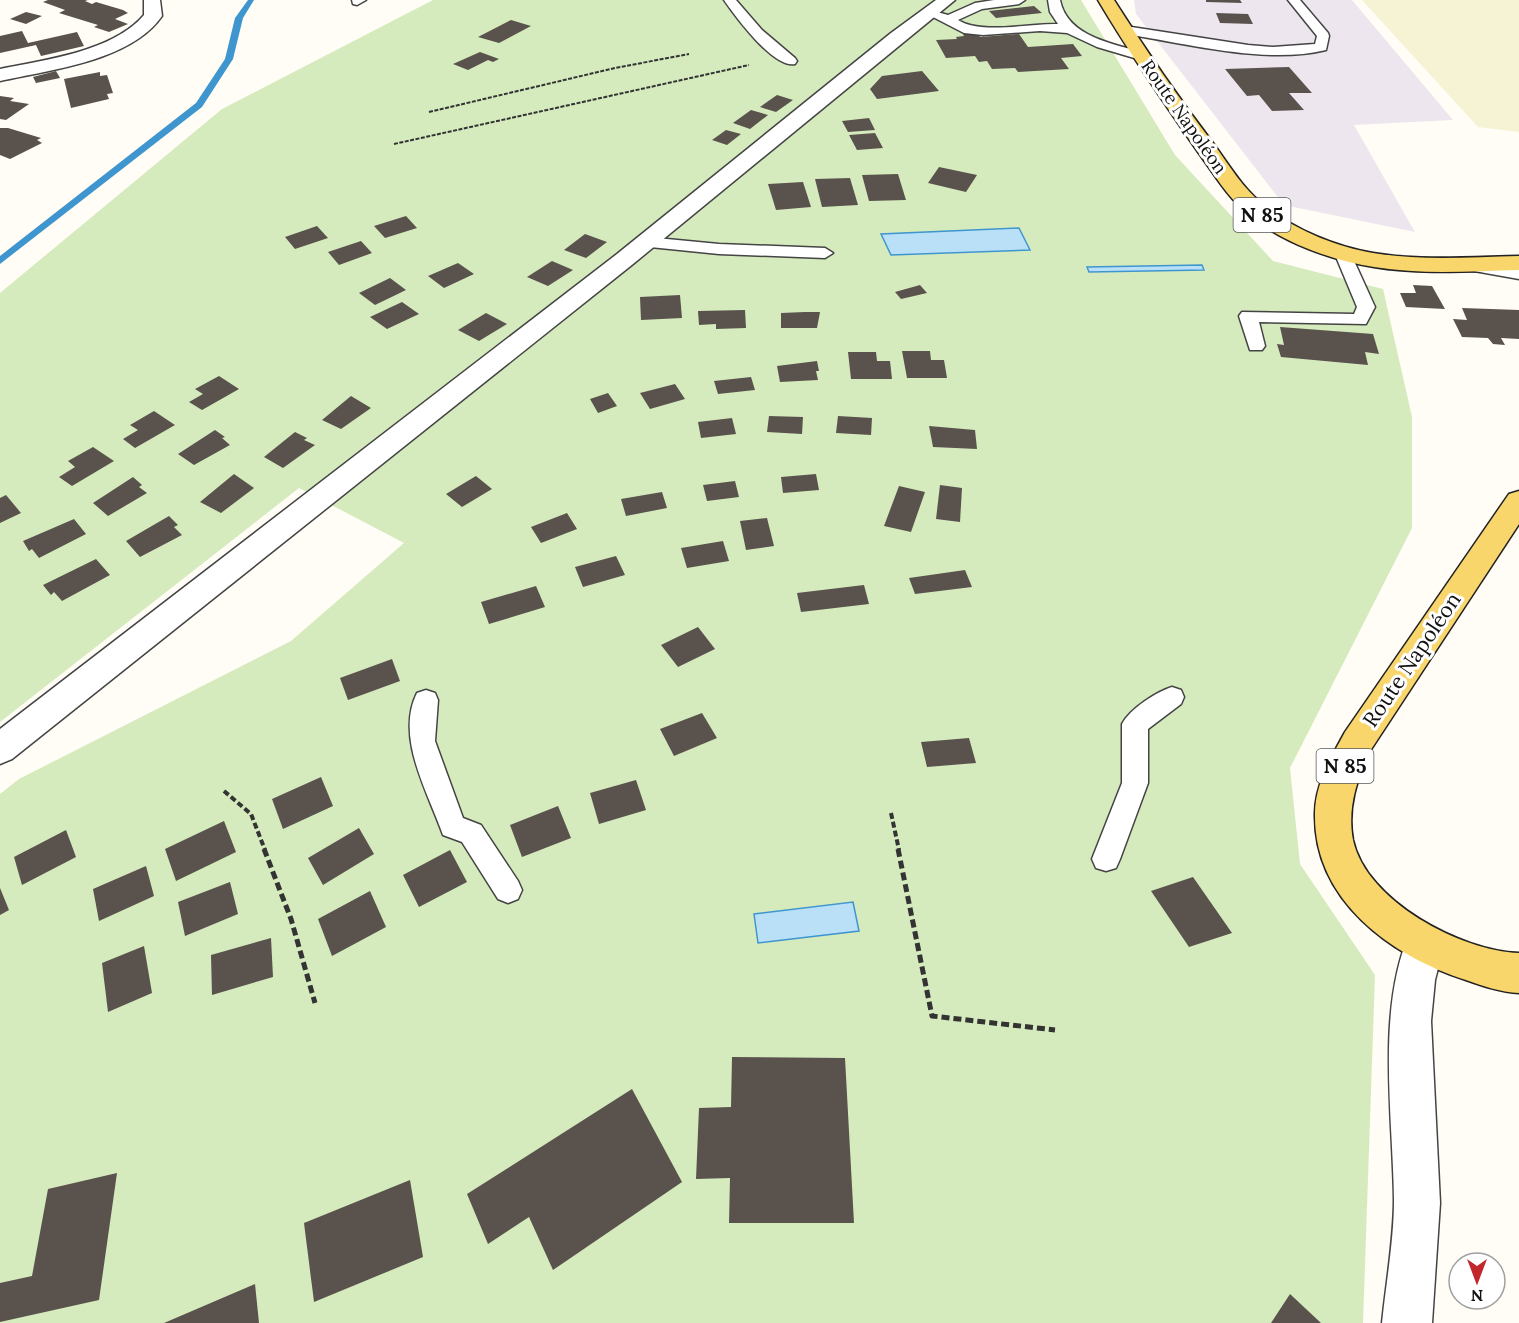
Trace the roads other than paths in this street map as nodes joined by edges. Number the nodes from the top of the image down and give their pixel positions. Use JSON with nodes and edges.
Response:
{"nodes":[{"id":1,"x":152,"y":0,"type":"edge"},
{"id":2,"x":730,"y":0,"type":"edge"},
{"id":3,"x":1019,"y":0,"type":"edge"},
{"id":4,"x":1054,"y":0,"type":"edge"},
{"id":5,"x":1106,"y":0,"type":"edge"},
{"id":6,"x":1294,"y":0,"type":"edge"},
{"id":7,"x":941,"y":11,"type":"edge"},
{"id":8,"x":1072,"y":29,"type":"junction"},
{"id":9,"x":1125,"y":30,"type":"junction"},
{"id":10,"x":1141,"y":56,"type":"junction"},
{"id":11,"x":790,"y":61,"type":"dead end"},
{"id":12,"x":0,"y":75,"type":"edge"},
{"id":13,"x":646,"y":242,"type":"junction"},
{"id":14,"x":1342,"y":252,"type":"junction"},
{"id":15,"x":825,"y":253,"type":"dead end"},
{"id":16,"x":1519,"y":263,"type":"edge"},
{"id":17,"x":1464,"y":264,"type":"junction"},
{"id":18,"x":1519,"y":274,"type":"edge"},
{"id":19,"x":1256,"y":346,"type":"dead end"},
{"id":20,"x":1519,"y":501,"type":"edge"},
{"id":21,"x":1172,"y":697,"type":"dead end"},
{"id":22,"x":426,"y":700,"type":"dead end"},
{"id":23,"x":0,"y":749,"type":"edge"},
{"id":24,"x":1106,"y":859,"type":"dead end"},
{"id":25,"x":508,"y":890,"type":"dead end"},
{"id":26,"x":1424,"y":945,"type":"junction"},
{"id":27,"x":1519,"y":973,"type":"edge"},
{"id":28,"x":1407,"y":1323,"type":"edge"}],
"edges":[{"from":1,"to":12,"type":"street"},
{"from":2,"to":11,"type":"lane"},
{"from":3,"to":7,"type":"lane"},
{"from":4,"to":8,"type":"lane"},
{"from":5,"to":9,"type":"main road","name":"Route Napoléon","number":"N 85"},
{"from":6,"to":9,"type":"lane"},
{"from":7,"to":8,"type":"lane"},
{"from":7,"to":13,"type":"street"},
{"from":8,"to":10,"type":"lane"},
{"from":9,"to":10,"type":"main road","name":"Route Napoléon","number":"N 85"},
{"from":10,"to":14,"type":"main road","name":"Route Napoléon","number":"N 85"},
{"from":13,"to":15,"type":"lane"},
{"from":13,"to":23,"type":"street"},
{"from":14,"to":17,"type":"main road","name":"Route Napoléon","number":"N 85"},
{"from":14,"to":19,"type":"lane"},
{"from":16,"to":17,"type":"main road","name":"Route Napoléon","number":"N 85"},
{"from":17,"to":18,"type":"lane"},
{"from":20,"to":26,"type":"main road","name":"Route Napoléon","number":"N 85"},
{"from":21,"to":24,"type":"lane"},
{"from":22,"to":25,"type":"lane"},
{"from":26,"to":27,"type":"main road","name":"Route Napoléon","number":"N 85"},
{"from":26,"to":28,"type":"street"}]}
